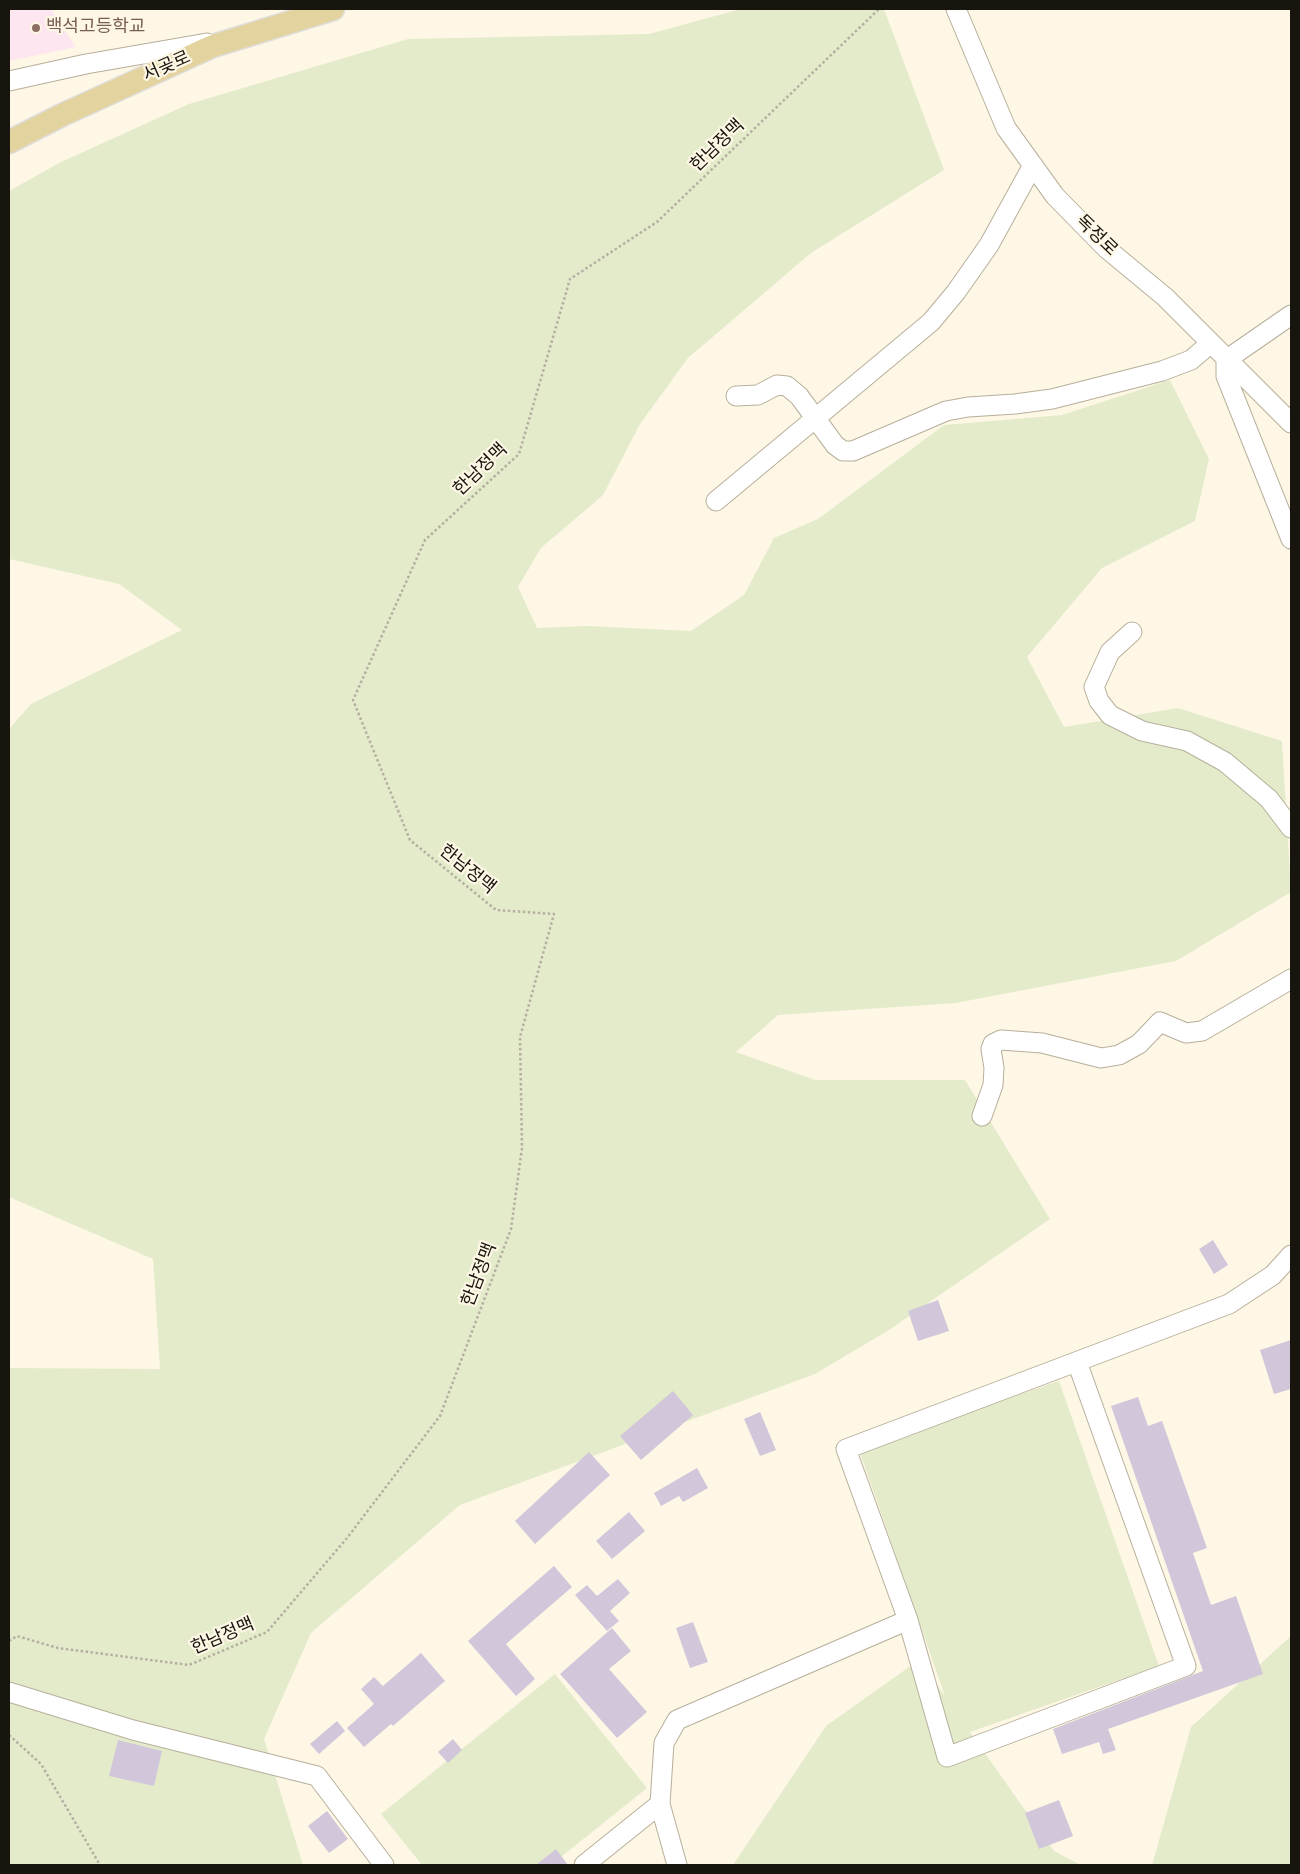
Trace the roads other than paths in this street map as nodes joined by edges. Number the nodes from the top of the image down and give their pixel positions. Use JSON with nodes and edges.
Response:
{"nodes":[{"id":1,"x":333,"y":9,"type":"edge"},
{"id":2,"x":956,"y":9,"type":"edge"},
{"id":3,"x":243,"y":37,"type":"junction"},
{"id":4,"x":9,"y":81,"type":"edge"},
{"id":5,"x":9,"y":142,"type":"edge"},
{"id":6,"x":1034,"y":165,"type":"junction"},
{"id":7,"x":1291,"y":315,"type":"edge"},
{"id":8,"x":1210,"y":343,"type":"junction"},
{"id":9,"x":1226,"y":360,"type":"junction"},
{"id":10,"x":736,"y":396,"type":"dead end"},
{"id":11,"x":816,"y":417,"type":"junction"},
{"id":12,"x":1291,"y":423,"type":"edge"},
{"id":13,"x":716,"y":501,"type":"dead end"},
{"id":14,"x":1291,"y":539,"type":"edge"},
{"id":15,"x":1132,"y":632,"type":"dead end"},
{"id":16,"x":1291,"y":828,"type":"edge"},
{"id":17,"x":1291,"y":979,"type":"edge"},
{"id":18,"x":982,"y":1116,"type":"dead end"},
{"id":19,"x":1291,"y":1255,"type":"edge"},
{"id":20,"x":1077,"y":1362,"type":"junction"},
{"id":21,"x":908,"y":1620,"type":"junction"},
{"id":22,"x":9,"y":1692,"type":"edge"},
{"id":23,"x":660,"y":1804,"type":"junction"},
{"id":24,"x":384,"y":1865,"type":"edge"},
{"id":25,"x":584,"y":1865,"type":"edge"},
{"id":26,"x":677,"y":1865,"type":"edge"}],
"edges":[{"from":1,"to":3,"type":"main road","name":"서곶로"},
{"from":2,"to":6,"type":"street","name":"독정로"},
{"from":3,"to":4,"type":"street"},
{"from":3,"to":5,"type":"main road","name":"서곶로"},
{"from":6,"to":8,"type":"street","name":"독정로"},
{"from":6,"to":11,"type":"street"},
{"from":7,"to":9,"type":"street"},
{"from":8,"to":9,"type":"street","name":"독정로"},
{"from":8,"to":11,"type":"street"},
{"from":9,"to":12,"type":"street","name":"독정로"},
{"from":9,"to":14,"type":"street"},
{"from":10,"to":11,"type":"street"},
{"from":11,"to":13,"type":"street"},
{"from":15,"to":16,"type":"street"},
{"from":17,"to":18,"type":"street"},
{"from":19,"to":20,"type":"street"},
{"from":20,"to":21,"type":"street"},
{"from":20,"to":21,"type":"street"},
{"from":21,"to":23,"type":"street"},
{"from":22,"to":24,"type":"street"},
{"from":23,"to":25,"type":"street"},
{"from":23,"to":26,"type":"street"}]}
